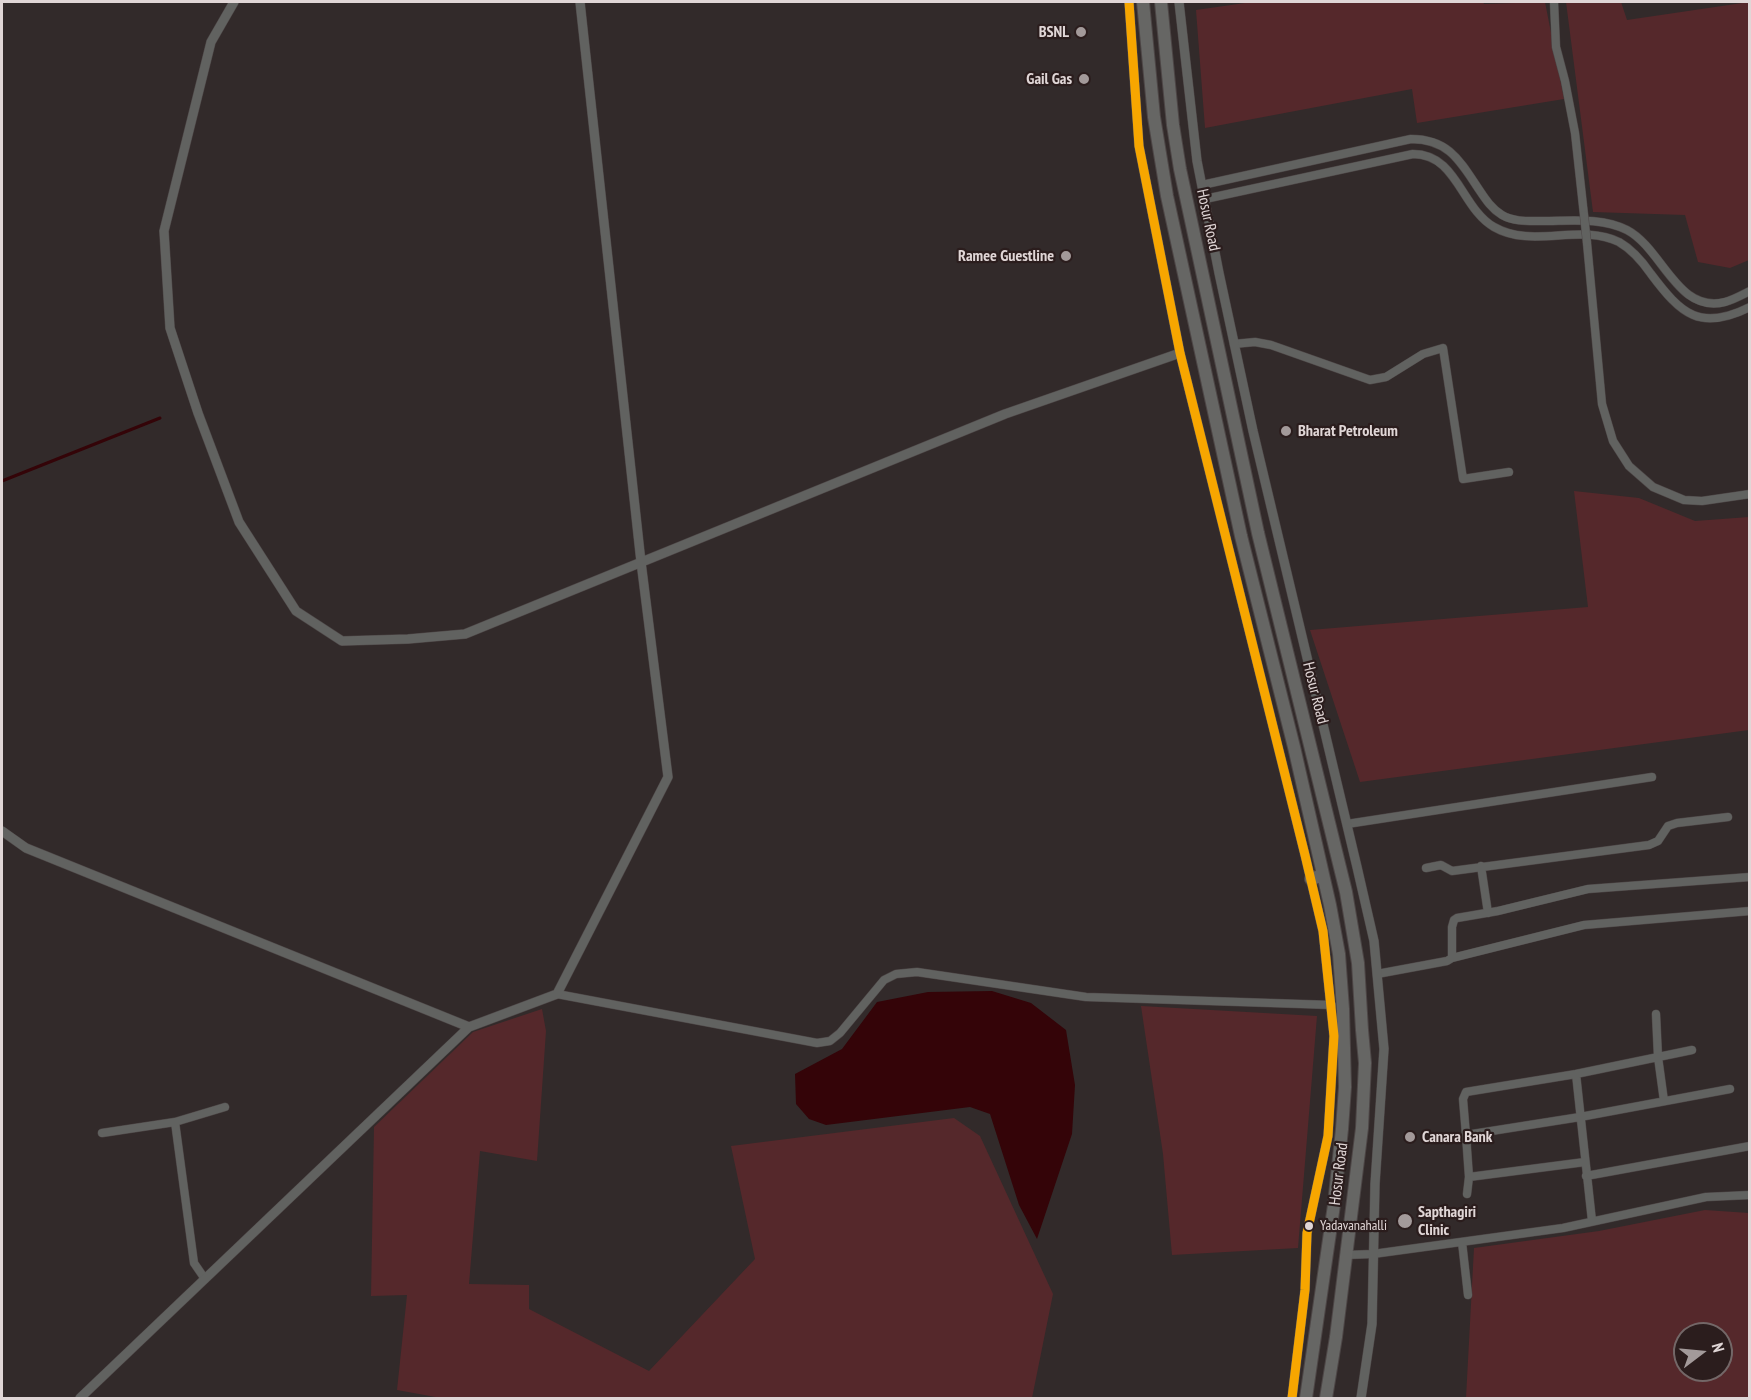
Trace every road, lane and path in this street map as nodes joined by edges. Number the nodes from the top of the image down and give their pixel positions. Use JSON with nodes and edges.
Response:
{"nodes":[{"id":1,"x":234,"y":2,"type":"edge"},
{"id":2,"x":580,"y":2,"type":"edge"},
{"id":3,"x":1129,"y":2,"type":"edge"},
{"id":4,"x":1143,"y":2,"type":"edge"},
{"id":5,"x":1161,"y":2,"type":"edge"},
{"id":6,"x":1179,"y":2,"type":"edge"},
{"id":7,"x":1554,"y":2,"type":"edge"},
{"id":8,"x":1202,"y":185,"type":"junction"},
{"id":9,"x":1205,"y":199,"type":"junction"},
{"id":10,"x":1749,"y":291,"type":"edge"},
{"id":11,"x":1749,"y":307,"type":"edge"},
{"id":12,"x":1234,"y":344,"type":"junction"},
{"id":13,"x":1180,"y":353,"type":"junction"},
{"id":14,"x":1509,"y":472,"type":"dead end"},
{"id":15,"x":1749,"y":494,"type":"edge"},
{"id":16,"x":641,"y":562,"type":"junction"},
{"id":17,"x":1652,"y":777,"type":"dead end"},
{"id":18,"x":1728,"y":818,"type":"dead end"},
{"id":19,"x":1347,"y":824,"type":"junction"},
{"id":20,"x":2,"y":831,"type":"edge"},
{"id":21,"x":1482,"y":866,"type":"junction"},
{"id":22,"x":1426,"y":868,"type":"dead end"},
{"id":23,"x":1323,"y":875,"type":"junction"},
{"id":24,"x":1749,"y":877,"type":"edge"},
{"id":25,"x":1311,"y":879,"type":"junction"},
{"id":26,"x":1749,"y":911,"type":"edge"},
{"id":27,"x":1488,"y":913,"type":"junction"},
{"id":28,"x":1452,"y":958,"type":"junction"},
{"id":29,"x":1377,"y":974,"type":"junction"},
{"id":30,"x":557,"y":994,"type":"junction"},
{"id":31,"x":1332,"y":1005,"type":"junction"},
{"id":32,"x":1656,"y":1014,"type":"dead end"},
{"id":33,"x":469,"y":1027,"type":"junction"},
{"id":34,"x":1692,"y":1050,"type":"dead end"},
{"id":35,"x":1658,"y":1057,"type":"junction"},
{"id":36,"x":1576,"y":1074,"type":"junction"},
{"id":37,"x":1731,"y":1089,"type":"dead end"},
{"id":38,"x":1664,"y":1101,"type":"junction"},
{"id":39,"x":225,"y":1107,"type":"dead end"},
{"id":40,"x":1580,"y":1117,"type":"junction"},
{"id":41,"x":175,"y":1122,"type":"junction"},
{"id":42,"x":102,"y":1133,"type":"dead end"},
{"id":43,"x":1466,"y":1135,"type":"junction"},
{"id":44,"x":1749,"y":1146,"type":"edge"},
{"id":45,"x":1585,"y":1162,"type":"junction"},
{"id":46,"x":1586,"y":1176,"type":"junction"},
{"id":47,"x":1469,"y":1178,"type":"junction"},
{"id":48,"x":1467,"y":1194,"type":"dead end"},
{"id":49,"x":1749,"y":1195,"type":"edge"},
{"id":50,"x":1592,"y":1221,"type":"junction"},
{"id":51,"x":1462,"y":1242,"type":"junction"},
{"id":52,"x":1373,"y":1254,"type":"junction"},
{"id":53,"x":1346,"y":1255,"type":"junction"},
{"id":54,"x":205,"y":1279,"type":"junction"},
{"id":55,"x":1468,"y":1295,"type":"dead end"},
{"id":56,"x":80,"y":1398,"type":"edge"},
{"id":57,"x":1292,"y":1398,"type":"edge"},
{"id":58,"x":1306,"y":1398,"type":"edge"},
{"id":59,"x":1326,"y":1398,"type":"edge"},
{"id":60,"x":1361,"y":1398,"type":"edge"}],
"edges":[{"from":1,"to":16,"type":"street"},
{"from":2,"to":16,"type":"street"},
{"from":3,"to":13,"type":"street"},
{"from":4,"to":23,"type":"highway","name":"Hosur Road"},
{"from":5,"to":53,"type":"highway","name":"Hosur Road"},
{"from":6,"to":8,"type":"street"},
{"from":7,"to":15,"type":"street","bridge":true},
{"from":8,"to":9,"type":"street"},
{"from":8,"to":10,"type":"street"},
{"from":9,"to":11,"type":"street"},
{"from":9,"to":12,"type":"street"},
{"from":12,"to":14,"type":"street"},
{"from":12,"to":19,"type":"street"},
{"from":13,"to":16,"type":"street"},
{"from":13,"to":25,"type":"street"},
{"from":16,"to":30,"type":"street"},
{"from":17,"to":19,"type":"street"},
{"from":18,"to":21,"type":"street"},
{"from":19,"to":29,"type":"street"},
{"from":20,"to":33,"type":"street"},
{"from":21,"to":22,"type":"street"},
{"from":21,"to":27,"type":"street"},
{"from":23,"to":25,"type":"highway"},
{"from":23,"to":58,"type":"highway","name":"Hosur Road"},
{"from":24,"to":27,"type":"street"},
{"from":25,"to":31,"type":"street"},
{"from":26,"to":28,"type":"street"},
{"from":27,"to":28,"type":"street"},
{"from":28,"to":29,"type":"street"},
{"from":29,"to":52,"type":"street"},
{"from":30,"to":31,"type":"street"},
{"from":30,"to":33,"type":"street"},
{"from":31,"to":57,"type":"street"},
{"from":32,"to":35,"type":"street"},
{"from":33,"to":54,"type":"street"},
{"from":34,"to":35,"type":"street"},
{"from":35,"to":36,"type":"street"},
{"from":35,"to":38,"type":"street"},
{"from":36,"to":40,"type":"street"},
{"from":36,"to":43,"type":"street"},
{"from":37,"to":38,"type":"street"},
{"from":38,"to":40,"type":"street"},
{"from":39,"to":41,"type":"street"},
{"from":40,"to":43,"type":"street"},
{"from":40,"to":45,"type":"street"},
{"from":41,"to":42,"type":"street"},
{"from":41,"to":54,"type":"street"},
{"from":43,"to":47,"type":"street"},
{"from":44,"to":46,"type":"street"},
{"from":45,"to":46,"type":"street"},
{"from":45,"to":47,"type":"street"},
{"from":46,"to":50,"type":"street"},
{"from":47,"to":48,"type":"street"},
{"from":49,"to":50,"type":"street"},
{"from":50,"to":51,"type":"street"},
{"from":51,"to":52,"type":"street"},
{"from":51,"to":55,"type":"street"},
{"from":52,"to":53,"type":"street"},
{"from":52,"to":60,"type":"street"},
{"from":53,"to":59,"type":"highway","name":"Hosur Road"},
{"from":54,"to":56,"type":"street"}]}
